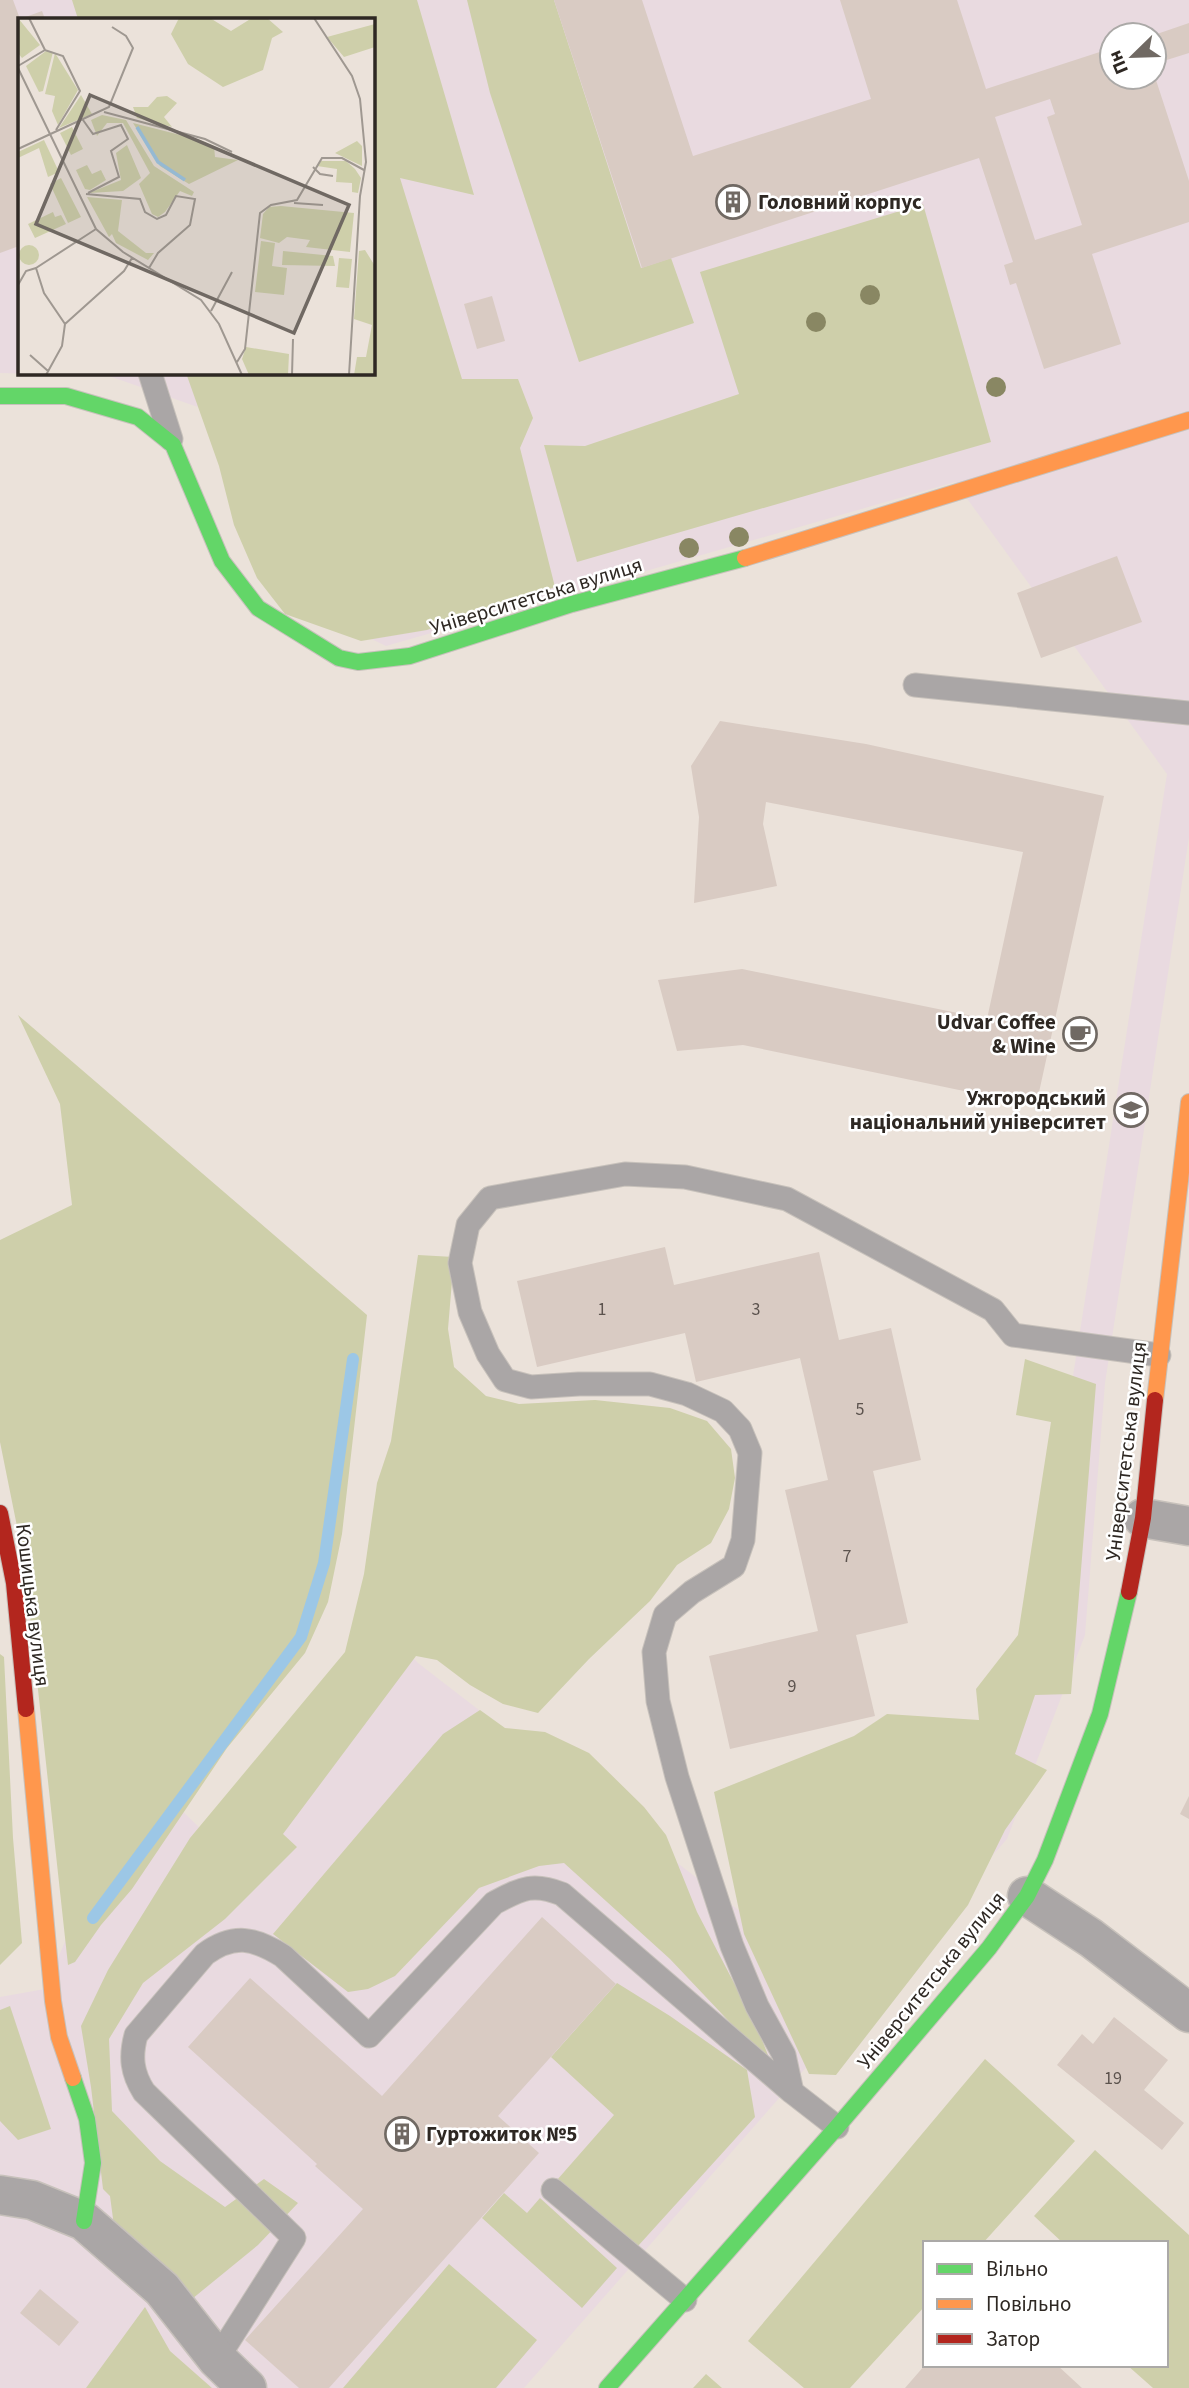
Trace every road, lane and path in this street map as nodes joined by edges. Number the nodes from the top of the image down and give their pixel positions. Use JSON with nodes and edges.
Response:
{"nodes":[{"id":1,"x":150,"y":374,"type":"edge"},
{"id":2,"x":0,"y":396,"type":"edge"},
{"id":3,"x":1189,"y":420,"type":"edge"},
{"id":4,"x":173,"y":446,"type":"junction"},
{"id":5,"x":915,"y":685,"type":"dead end"},
{"id":6,"x":1189,"y":713,"type":"edge"},
{"id":7,"x":1189,"y":1102,"type":"edge"},
{"id":8,"x":1158,"y":1355,"type":"junction"},
{"id":9,"x":0,"y":1513,"type":"edge"},
{"id":10,"x":1143,"y":1518,"type":"junction"},
{"id":11,"x":1189,"y":1526,"type":"edge"},
{"id":12,"x":1027,"y":1896,"type":"junction"},
{"id":13,"x":1189,"y":2013,"type":"edge"},
{"id":14,"x":792,"y":2092,"type":"junction"},
{"id":15,"x":837,"y":2127,"type":"junction"},
{"id":16,"x":553,"y":2190,"type":"dead end"},
{"id":17,"x":0,"y":2195,"type":"edge"},
{"id":18,"x":84,"y":2221,"type":"junction"},
{"id":19,"x":685,"y":2300,"type":"junction"},
{"id":20,"x":217,"y":2359,"type":"junction"},
{"id":21,"x":247,"y":2388,"type":"edge"},
{"id":22,"x":607,"y":2388,"type":"edge"}],
"edges":[{"from":1,"to":4,"type":"lane"},
{"from":2,"to":4,"type":"street","name":"Університетська вулиця"},
{"from":3,"to":4,"type":"street","name":"Університетська вулиця"},
{"from":5,"to":6,"type":"lane"},
{"from":7,"to":8,"type":"street","name":"Університетська вулиця"},
{"from":8,"to":10,"type":"street","name":"Університетська вулиця"},
{"from":8,"to":14,"type":"lane"},
{"from":9,"to":18,"type":"street","name":"Кошицька вулиця"},
{"from":10,"to":11,"type":"street"},
{"from":10,"to":12,"type":"street","name":"Університетська вулиця"},
{"from":12,"to":13,"type":"street"},
{"from":12,"to":15,"type":"street","name":"Університетська вулиця"},
{"from":14,"to":15,"type":"lane"},
{"from":14,"to":20,"type":"lane"},
{"from":15,"to":19,"type":"street","name":"Університетська вулиця"},
{"from":16,"to":19,"type":"lane"},
{"from":17,"to":18,"type":"street"},
{"from":18,"to":20,"type":"street"},
{"from":19,"to":22,"type":"street","name":"Університетська вулиця"},
{"from":20,"to":21,"type":"street"}]}
